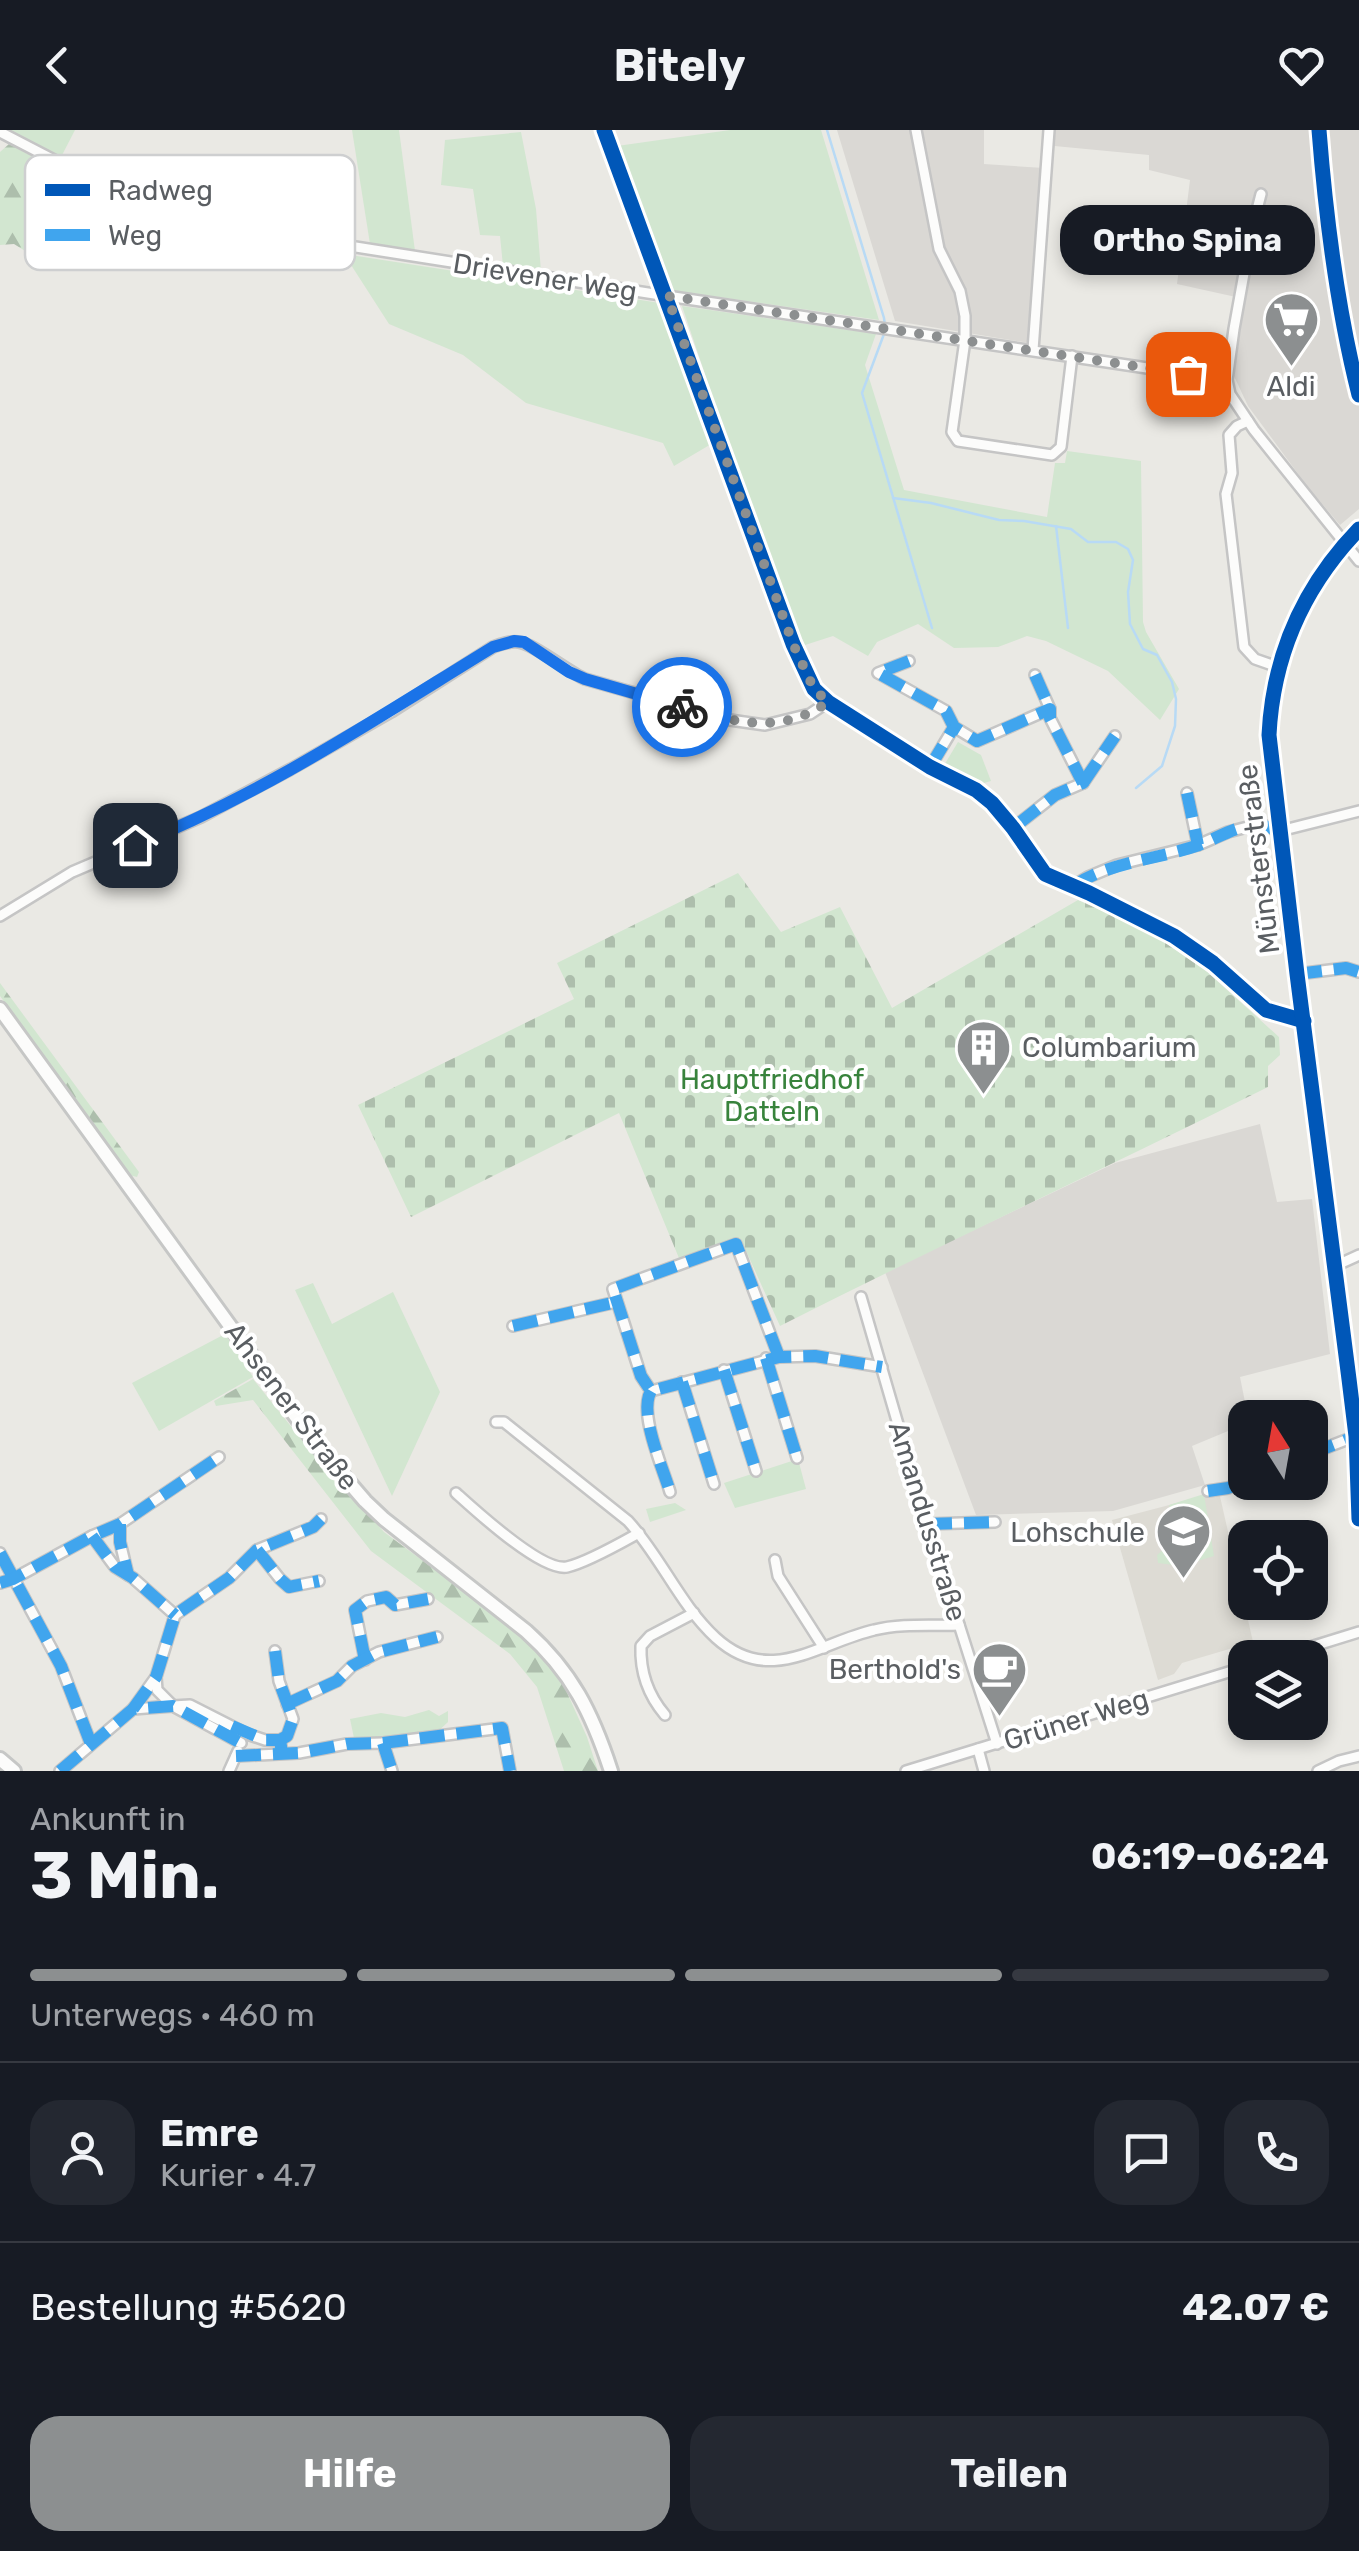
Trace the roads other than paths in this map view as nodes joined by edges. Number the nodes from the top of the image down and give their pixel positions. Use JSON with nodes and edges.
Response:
{"nodes":[{"id":1,"x":604,"y":130,"type":"edge"},
{"id":2,"x":916,"y":130,"type":"edge"},
{"id":3,"x":1049,"y":130,"type":"edge"},
{"id":4,"x":1319,"y":130,"type":"edge"},
{"id":5,"x":0,"y":132,"type":"edge"},
{"id":6,"x":44,"y":155,"type":"edge"},
{"id":7,"x":1261,"y":194,"type":"dead end"},
{"id":8,"x":355,"y":247,"type":"edge"},
{"id":9,"x":667,"y":296,"type":"junction"},
{"id":10,"x":965,"y":340,"type":"junction"},
{"id":11,"x":1033,"y":350,"type":"junction"},
{"id":12,"x":1072,"y":356,"type":"junction"},
{"id":13,"x":1227,"y":380,"type":"junction"},
{"id":14,"x":1359,"y":396,"type":"edge"},
{"id":15,"x":1248,"y":421,"type":"junction"},
{"id":16,"x":1359,"y":528,"type":"edge"},
{"id":17,"x":1345,"y":543,"type":"junction"},
{"id":18,"x":1359,"y":562,"type":"edge"},
{"id":19,"x":909,"y":662,"type":"dead end"},
{"id":20,"x":1278,"y":667,"type":"junction"},
{"id":21,"x":1036,"y":675,"type":"dead end"},
{"id":22,"x":828,"y":702,"type":"junction"},
{"id":23,"x":1050,"y":709,"type":"junction"},
{"id":24,"x":954,"y":727,"type":"junction"},
{"id":25,"x":1114,"y":736,"type":"dead end"},
{"id":26,"x":930,"y":767,"type":"junction"},
{"id":27,"x":1083,"y":782,"type":"junction"},
{"id":28,"x":1188,"y":794,"type":"dead end"},
{"id":29,"x":1359,"y":811,"type":"edge"},
{"id":30,"x":1013,"y":828,"type":"junction"},
{"id":31,"x":1280,"y":831,"type":"junction"},
{"id":32,"x":1198,"y":845,"type":"junction"},
{"id":33,"x":1073,"y":886,"type":"junction"},
{"id":34,"x":0,"y":916,"type":"edge"},
{"id":35,"x":1359,"y":972,"type":"edge"},
{"id":36,"x":1297,"y":974,"type":"junction"},
{"id":37,"x":0,"y":1010,"type":"edge"},
{"id":38,"x":1304,"y":1021,"type":"junction"},
{"id":39,"x":1359,"y":1254,"type":"edge"},
{"id":40,"x":1335,"y":1266,"type":"junction"},
{"id":41,"x":861,"y":1297,"type":"dead end"},
{"id":42,"x":616,"y":1302,"type":"junction"},
{"id":43,"x":514,"y":1326,"type":"dead end"},
{"id":44,"x":779,"y":1357,"type":"junction"},
{"id":45,"x":766,"y":1358,"type":"junction"},
{"id":46,"x":882,"y":1367,"type":"junction"},
{"id":47,"x":724,"y":1370,"type":"junction"},
{"id":48,"x":1354,"y":1377,"type":"edge"},
{"id":49,"x":682,"y":1382,"type":"junction"},
{"id":50,"x":651,"y":1391,"type":"junction"},
{"id":51,"x":496,"y":1422,"type":"dead end"},
{"id":52,"x":1356,"y":1436,"type":"junction"},
{"id":53,"x":1328,"y":1447,"type":"edge"},
{"id":54,"x":220,"y":1457,"type":"dead end"},
{"id":55,"x":797,"y":1458,"type":"dead end"},
{"id":56,"x":756,"y":1471,"type":"dead end"},
{"id":57,"x":714,"y":1484,"type":"dead end"},
{"id":58,"x":1228,"y":1488,"type":"edge"},
{"id":59,"x":1208,"y":1491,"type":"dead end"},
{"id":60,"x":670,"y":1492,"type":"dead end"},
{"id":61,"x":456,"y":1493,"type":"dead end"},
{"id":62,"x":321,"y":1519,"type":"dead end"},
{"id":63,"x":1359,"y":1519,"type":"edge"},
{"id":64,"x":995,"y":1522,"type":"dead end"},
{"id":65,"x":120,"y":1524,"type":"junction"},
{"id":66,"x":927,"y":1524,"type":"junction"},
{"id":67,"x":639,"y":1532,"type":"junction"},
{"id":68,"x":92,"y":1536,"type":"junction"},
{"id":69,"x":257,"y":1550,"type":"junction"},
{"id":70,"x":0,"y":1553,"type":"edge"},
{"id":71,"x":775,"y":1560,"type":"dead end"},
{"id":72,"x":128,"y":1575,"type":"junction"},
{"id":73,"x":13,"y":1579,"type":"junction"},
{"id":74,"x":319,"y":1581,"type":"dead end"},
{"id":75,"x":0,"y":1582,"type":"edge"},
{"id":76,"x":428,"y":1599,"type":"dead end"},
{"id":77,"x":694,"y":1613,"type":"junction"},
{"id":78,"x":175,"y":1615,"type":"junction"},
{"id":79,"x":959,"y":1625,"type":"junction"},
{"id":80,"x":1359,"y":1632,"type":"edge"},
{"id":81,"x":437,"y":1638,"type":"dead end"},
{"id":82,"x":1328,"y":1641,"type":"edge"},
{"id":83,"x":824,"y":1648,"type":"junction"},
{"id":84,"x":275,"y":1652,"type":"dead end"},
{"id":85,"x":365,"y":1660,"type":"junction"},
{"id":86,"x":1228,"y":1671,"type":"edge"},
{"id":87,"x":156,"y":1677,"type":"junction"},
{"id":88,"x":287,"y":1704,"type":"junction"},
{"id":89,"x":172,"y":1706,"type":"junction"},
{"id":90,"x":133,"y":1709,"type":"junction"},
{"id":91,"x":665,"y":1715,"type":"dead end"},
{"id":92,"x":244,"y":1738,"type":"junction"},
{"id":93,"x":280,"y":1740,"type":"junction"},
{"id":94,"x":92,"y":1744,"type":"junction"},
{"id":95,"x":383,"y":1744,"type":"junction"},
{"id":96,"x":997,"y":1744,"type":"junction"},
{"id":97,"x":978,"y":1750,"type":"junction"},
{"id":98,"x":282,"y":1753,"type":"junction"},
{"id":99,"x":236,"y":1756,"type":"junction"},
{"id":100,"x":1359,"y":1756,"type":"edge"},
{"id":101,"x":0,"y":1759,"type":"edge"},
{"id":102,"x":14,"y":1771,"type":"edge"},
{"id":103,"x":60,"y":1771,"type":"edge"},
{"id":104,"x":229,"y":1771,"type":"edge"},
{"id":105,"x":392,"y":1771,"type":"edge"},
{"id":106,"x":510,"y":1771,"type":"edge"},
{"id":107,"x":611,"y":1771,"type":"edge"},
{"id":108,"x":906,"y":1771,"type":"edge"},
{"id":109,"x":984,"y":1771,"type":"edge"},
{"id":110,"x":1318,"y":1771,"type":"edge"}],
"edges":[{"from":1,"to":9,"type":"street"},
{"from":2,"to":10,"type":"street"},
{"from":3,"to":11,"type":"street"},
{"from":4,"to":14,"type":"main road"},
{"from":5,"to":6,"type":"street","name":"Drievener Weg"},
{"from":7,"to":13,"type":"street"},
{"from":8,"to":9,"type":"street","name":"Drievener Weg"},
{"from":9,"to":10,"type":"street","name":"Drievener Weg"},
{"from":9,"to":22,"type":"street"},
{"from":10,"to":11,"type":"street","name":"Drievener Weg"},
{"from":10,"to":12,"type":"street"},
{"from":11,"to":12,"type":"street","name":"Drievener Weg"},
{"from":12,"to":13,"type":"street","name":"Drievener Weg"},
{"from":13,"to":15,"type":"street"},
{"from":15,"to":17,"type":"street"},
{"from":15,"to":20,"type":"street"},
{"from":16,"to":17,"type":"street","name":"Münsterstraße"},
{"from":17,"to":18,"type":"street"},
{"from":17,"to":20,"type":"street","name":"Münsterstraße"},
{"from":19,"to":24,"type":"street"},
{"from":20,"to":31,"type":"street","name":"Münsterstraße"},
{"from":21,"to":23,"type":"street"},
{"from":22,"to":26,"type":"street"},
{"from":22,"to":34,"type":"street"},
{"from":23,"to":24,"type":"street"},
{"from":23,"to":27,"type":"street"},
{"from":24,"to":26,"type":"street"},
{"from":25,"to":27,"type":"street"},
{"from":26,"to":30,"type":"street"},
{"from":27,"to":30,"type":"street"},
{"from":28,"to":32,"type":"street"},
{"from":29,"to":31,"type":"street"},
{"from":30,"to":33,"type":"street"},
{"from":31,"to":32,"type":"street"},
{"from":31,"to":36,"type":"street","name":"Münsterstraße"},
{"from":32,"to":33,"type":"street"},
{"from":33,"to":38,"type":"street"},
{"from":35,"to":36,"type":"street"},
{"from":36,"to":38,"type":"street","name":"Münsterstraße"},
{"from":37,"to":107,"type":"main road","name":"Ahsener Straße"},
{"from":38,"to":40,"type":"street","name":"Münsterstraße"},
{"from":39,"to":40,"type":"street"},
{"from":40,"to":48,"type":"street","name":"Münsterstraße"},
{"from":41,"to":46,"type":"street","name":"Amandusstraße"},
{"from":42,"to":43,"type":"street"},
{"from":42,"to":44,"type":"street"},
{"from":42,"to":50,"type":"street"},
{"from":44,"to":45,"type":"street"},
{"from":44,"to":46,"type":"street"},
{"from":45,"to":47,"type":"street"},
{"from":45,"to":55,"type":"street"},
{"from":46,"to":66,"type":"street","name":"Amandusstraße"},
{"from":47,"to":49,"type":"street"},
{"from":47,"to":56,"type":"street"},
{"from":48,"to":52,"type":"street","name":"Münsterstraße"},
{"from":49,"to":50,"type":"street"},
{"from":49,"to":57,"type":"street"},
{"from":50,"to":60,"type":"street"},
{"from":51,"to":67,"type":"street"},
{"from":52,"to":53,"type":"street"},
{"from":52,"to":63,"type":"street","name":"Münsterstraße"},
{"from":54,"to":65,"type":"street"},
{"from":58,"to":59,"type":"street"},
{"from":61,"to":67,"type":"street"},
{"from":62,"to":69,"type":"street"},
{"from":64,"to":66,"type":"street"},
{"from":65,"to":68,"type":"street"},
{"from":65,"to":72,"type":"street"},
{"from":66,"to":79,"type":"street","name":"Amandusstraße"},
{"from":67,"to":77,"type":"street"},
{"from":68,"to":72,"type":"street"},
{"from":68,"to":73,"type":"street"},
{"from":69,"to":74,"type":"street"},
{"from":69,"to":78,"type":"street"},
{"from":70,"to":73,"type":"street"},
{"from":71,"to":83,"type":"street"},
{"from":72,"to":78,"type":"street"},
{"from":73,"to":75,"type":"street"},
{"from":73,"to":94,"type":"street"},
{"from":76,"to":85,"type":"street"},
{"from":77,"to":83,"type":"street"},
{"from":77,"to":91,"type":"street"},
{"from":78,"to":87,"type":"street"},
{"from":79,"to":83,"type":"street"},
{"from":79,"to":96,"type":"street","name":"Amandusstraße"},
{"from":80,"to":82,"type":"street"},
{"from":81,"to":85,"type":"street"},
{"from":84,"to":88,"type":"street"},
{"from":85,"to":88,"type":"street"},
{"from":86,"to":96,"type":"street","name":"Grüner Weg"},
{"from":87,"to":89,"type":"street"},
{"from":87,"to":90,"type":"street"},
{"from":88,"to":93,"type":"street"},
{"from":89,"to":90,"type":"street"},
{"from":89,"to":92,"type":"street"},
{"from":90,"to":94,"type":"street"},
{"from":92,"to":93,"type":"street"},
{"from":92,"to":99,"type":"street"},
{"from":93,"to":98,"type":"street"},
{"from":94,"to":103,"type":"street"},
{"from":95,"to":98,"type":"street"},
{"from":95,"to":105,"type":"street"},
{"from":95,"to":106,"type":"street"},
{"from":96,"to":97,"type":"street","name":"Grüner Weg"},
{"from":97,"to":108,"type":"street","name":"Grüner Weg"},
{"from":97,"to":109,"type":"street"},
{"from":98,"to":99,"type":"street"},
{"from":99,"to":104,"type":"street"},
{"from":100,"to":110,"type":"street"},
{"from":101,"to":102,"type":"main road"}]}
